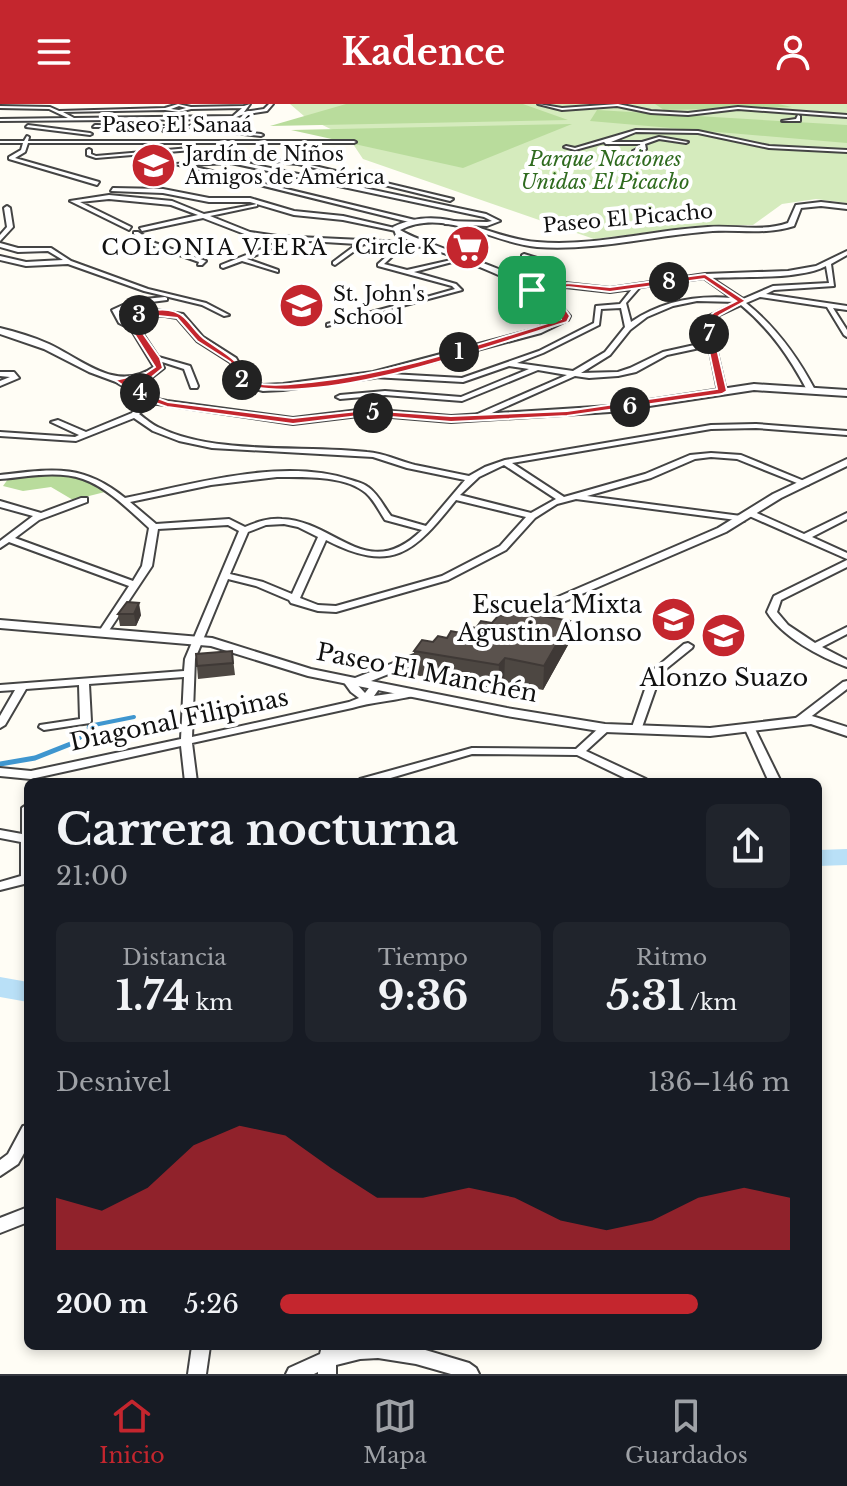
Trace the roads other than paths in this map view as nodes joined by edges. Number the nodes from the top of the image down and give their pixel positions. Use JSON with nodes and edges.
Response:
{"nodes":[{"id":1,"x":86,"y":104,"type":"edge"},
{"id":2,"x":128,"y":104,"type":"edge"},
{"id":3,"x":179,"y":104,"type":"edge"},
{"id":4,"x":271,"y":104,"type":"edge"},
{"id":5,"x":540,"y":104,"type":"edge"},
{"id":6,"x":248,"y":105,"type":"edge"},
{"id":7,"x":617,"y":105,"type":"edge"},
{"id":8,"x":47,"y":107,"type":"edge"},
{"id":9,"x":191,"y":108,"type":"junction"},
{"id":10,"x":165,"y":109,"type":"junction"},
{"id":11,"x":0,"y":110,"type":"edge"},
{"id":12,"x":110,"y":110,"type":"junction"},
{"id":13,"x":59,"y":111,"type":"junction"},
{"id":14,"x":799,"y":114,"type":"junction"},
{"id":15,"x":175,"y":115,"type":"junction"},
{"id":16,"x":238,"y":116,"type":"junction"},
{"id":17,"x":847,"y":118,"type":"edge"},
{"id":18,"x":75,"y":120,"type":"junction"},
{"id":19,"x":784,"y":121,"type":"dead end"},
{"id":20,"x":0,"y":122,"type":"edge"},
{"id":21,"x":34,"y":127,"type":"junction"},
{"id":22,"x":194,"y":127,"type":"junction"},
{"id":23,"x":172,"y":129,"type":"junction"},
{"id":24,"x":0,"y":135,"type":"edge"},
{"id":25,"x":290,"y":139,"type":"dead end"},
{"id":26,"x":27,"y":140,"type":"junction"},
{"id":27,"x":122,"y":140,"type":"junction"},
{"id":28,"x":607,"y":140,"type":"junction"},
{"id":29,"x":0,"y":142,"type":"edge"},
{"id":30,"x":354,"y":142,"type":"dead end"},
{"id":31,"x":686,"y":142,"type":"dead end"},
{"id":32,"x":642,"y":143,"type":"junction"},
{"id":33,"x":237,"y":146,"type":"dead end"},
{"id":34,"x":566,"y":147,"type":"dead end"},
{"id":35,"x":89,"y":150,"type":"dead end"},
{"id":36,"x":635,"y":151,"type":"dead end"},
{"id":37,"x":847,"y":151,"type":"edge"},
{"id":38,"x":131,"y":153,"type":"junction"},
{"id":39,"x":229,"y":161,"type":"junction"},
{"id":40,"x":319,"y":169,"type":"junction"},
{"id":41,"x":298,"y":177,"type":"junction"},
{"id":42,"x":97,"y":183,"type":"dead end"},
{"id":43,"x":272,"y":186,"type":"junction"},
{"id":44,"x":105,"y":190,"type":"dead end"},
{"id":45,"x":459,"y":195,"type":"dead end"},
{"id":46,"x":450,"y":199,"type":"junction"},
{"id":47,"x":256,"y":205,"type":"dead end"},
{"id":48,"x":435,"y":205,"type":"junction"},
{"id":49,"x":847,"y":207,"type":"edge"},
{"id":50,"x":7,"y":208,"type":"dead end"},
{"id":51,"x":205,"y":216,"type":"junction"},
{"id":52,"x":413,"y":221,"type":"junction"},
{"id":53,"x":445,"y":222,"type":"junction"},
{"id":54,"x":396,"y":229,"type":"junction"},
{"id":55,"x":136,"y":230,"type":"junction"},
{"id":56,"x":292,"y":239,"type":"junction"},
{"id":57,"x":0,"y":242,"type":"edge"},
{"id":58,"x":363,"y":242,"type":"junction"},
{"id":59,"x":425,"y":245,"type":"junction"},
{"id":60,"x":396,"y":250,"type":"dead end"},
{"id":61,"x":847,"y":253,"type":"edge"},
{"id":62,"x":524,"y":256,"type":"dead end"},
{"id":63,"x":0,"y":258,"type":"edge"},
{"id":64,"x":243,"y":259,"type":"junction"},
{"id":65,"x":458,"y":259,"type":"junction"},
{"id":66,"x":69,"y":262,"type":"junction"},
{"id":67,"x":335,"y":263,"type":"dead end"},
{"id":68,"x":200,"y":264,"type":"dead end"},
{"id":69,"x":515,"y":264,"type":"dead end"},
{"id":70,"x":829,"y":265,"type":"junction"},
{"id":71,"x":223,"y":266,"type":"dead end"},
{"id":72,"x":276,"y":271,"type":"dead end"},
{"id":73,"x":543,"y":271,"type":"junction"},
{"id":74,"x":407,"y":272,"type":"junction"},
{"id":75,"x":705,"y":276,"type":"junction"},
{"id":76,"x":520,"y":284,"type":"junction"},
{"id":77,"x":637,"y":287,"type":"junction"},
{"id":78,"x":141,"y":289,"type":"junction"},
{"id":79,"x":532,"y":290,"type":"junction"},
{"id":80,"x":395,"y":291,"type":"dead end"},
{"id":81,"x":757,"y":294,"type":"junction"},
{"id":82,"x":182,"y":298,"type":"junction"},
{"id":83,"x":424,"y":300,"type":"junction"},
{"id":84,"x":141,"y":301,"type":"junction"},
{"id":85,"x":742,"y":301,"type":"junction"},
{"id":86,"x":623,"y":306,"type":"junction"},
{"id":87,"x":830,"y":308,"type":"junction"},
{"id":88,"x":847,"y":308,"type":"edge"},
{"id":89,"x":226,"y":315,"type":"dead end"},
{"id":90,"x":329,"y":325,"type":"dead end"},
{"id":91,"x":628,"y":326,"type":"junction"},
{"id":92,"x":133,"y":328,"type":"junction"},
{"id":93,"x":0,"y":331,"type":"edge"},
{"id":94,"x":847,"y":335,"type":"edge"},
{"id":95,"x":711,"y":343,"type":"junction"},
{"id":96,"x":155,"y":358,"type":"junction"},
{"id":97,"x":503,"y":363,"type":"junction"},
{"id":98,"x":539,"y":368,"type":"junction"},
{"id":99,"x":572,"y":373,"type":"junction"},
{"id":100,"x":0,"y":374,"type":"edge"},
{"id":101,"x":373,"y":375,"type":"junction"},
{"id":102,"x":119,"y":380,"type":"junction"},
{"id":103,"x":0,"y":384,"type":"edge"},
{"id":104,"x":194,"y":386,"type":"dead end"},
{"id":105,"x":811,"y":390,"type":"junction"},
{"id":106,"x":722,"y":391,"type":"junction"},
{"id":107,"x":847,"y":393,"type":"edge"},
{"id":108,"x":340,"y":397,"type":"dead end"},
{"id":109,"x":154,"y":401,"type":"junction"},
{"id":110,"x":135,"y":415,"type":"junction"},
{"id":111,"x":476,"y":418,"type":"junction"},
{"id":112,"x":55,"y":422,"type":"dead end"},
{"id":113,"x":847,"y":433,"type":"edge"},
{"id":114,"x":0,"y":434,"type":"edge"},
{"id":115,"x":87,"y":435,"type":"junction"},
{"id":116,"x":505,"y":462,"type":"junction"},
{"id":117,"x":847,"y":462,"type":"edge"},
{"id":118,"x":0,"y":477,"type":"edge"},
{"id":119,"x":470,"y":479,"type":"junction"},
{"id":120,"x":805,"y":483,"type":"junction"},
{"id":121,"x":456,"y":497,"type":"junction"},
{"id":122,"x":573,"y":497,"type":"junction"},
{"id":123,"x":562,"y":499,"type":"junction"},
{"id":124,"x":84,"y":500,"type":"dead end"},
{"id":125,"x":125,"y":501,"type":"junction"},
{"id":126,"x":0,"y":504,"type":"edge"},
{"id":127,"x":41,"y":516,"type":"junction"},
{"id":128,"x":532,"y":516,"type":"junction"},
{"id":129,"x":745,"y":516,"type":"junction"},
{"id":130,"x":847,"y":516,"type":"edge"},
{"id":131,"x":154,"y":527,"type":"junction"},
{"id":132,"x":425,"y":528,"type":"junction"},
{"id":133,"x":244,"y":530,"type":"junction"},
{"id":134,"x":323,"y":536,"type":"junction"},
{"id":135,"x":805,"y":537,"type":"junction"},
{"id":136,"x":4,"y":542,"type":"edge"},
{"id":137,"x":847,"y":556,"type":"edge"},
{"id":138,"x":847,"y":563,"type":"edge"},
{"id":139,"x":226,"y":576,"type":"junction"},
{"id":140,"x":135,"y":585,"type":"junction"},
{"id":141,"x":294,"y":601,"type":"junction"},
{"id":142,"x":0,"y":624,"type":"edge"},
{"id":143,"x":495,"y":626,"type":"edge"},
{"id":144,"x":847,"y":630,"type":"edge"},
{"id":145,"x":103,"y":633,"type":"junction"},
{"id":146,"x":197,"y":640,"type":"junction"},
{"id":147,"x":688,"y":646,"type":"dead end"},
{"id":148,"x":815,"y":647,"type":"junction"},
{"id":149,"x":439,"y":648,"type":"edge"},
{"id":150,"x":847,"y":664,"type":"edge"},
{"id":151,"x":187,"y":674,"type":"junction"},
{"id":152,"x":84,"y":682,"type":"junction"},
{"id":153,"x":352,"y":682,"type":"junction"},
{"id":154,"x":847,"y":684,"type":"edge"},
{"id":155,"x":376,"y":686,"type":"junction"},
{"id":156,"x":0,"y":688,"type":"edge"},
{"id":157,"x":21,"y":688,"type":"junction"},
{"id":158,"x":409,"y":694,"type":"junction"},
{"id":159,"x":366,"y":699,"type":"junction"},
{"id":160,"x":800,"y":720,"type":"junction"},
{"id":161,"x":0,"y":725,"type":"edge"},
{"id":162,"x":44,"y":727,"type":"dead end"},
{"id":163,"x":605,"y":728,"type":"junction"},
{"id":164,"x":750,"y":729,"type":"junction"},
{"id":165,"x":636,"y":730,"type":"junction"},
{"id":166,"x":847,"y":732,"type":"edge"},
{"id":167,"x":186,"y":741,"type":"junction"},
{"id":168,"x":579,"y":752,"type":"junction"},
{"id":169,"x":0,"y":772,"type":"edge"},
{"id":170,"x":31,"y":778,"type":"edge"},
{"id":171,"x":191,"y":778,"type":"edge"},
{"id":172,"x":378,"y":778,"type":"edge"},
{"id":173,"x":634,"y":778,"type":"edge"},
{"id":174,"x":773,"y":778,"type":"edge"},
{"id":175,"x":0,"y":834,"type":"edge"},
{"id":176,"x":24,"y":839,"type":"edge"},
{"id":177,"x":24,"y":880,"type":"edge"},
{"id":178,"x":0,"y":886,"type":"edge"},
{"id":179,"x":24,"y":1138,"type":"edge"},
{"id":180,"x":0,"y":1169,"type":"edge"},
{"id":181,"x":24,"y":1216,"type":"edge"},
{"id":182,"x":0,"y":1226,"type":"edge"},
{"id":183,"x":200,"y":1350,"type":"edge"},
{"id":184,"x":353,"y":1350,"type":"edge"},
{"id":185,"x":388,"y":1350,"type":"edge"},
{"id":186,"x":328,"y":1359,"type":"edge"},
{"id":187,"x":197,"y":1374,"type":"edge"},
{"id":188,"x":295,"y":1374,"type":"edge"},
{"id":189,"x":470,"y":1374,"type":"edge"}],
"edges":[{"from":1,"to":8,"type":"street"},
{"from":2,"to":12,"type":"street"},
{"from":3,"to":9,"type":"street"},
{"from":3,"to":10,"type":"street"},
{"from":4,"to":16,"type":"street"},
{"from":5,"to":7,"type":"street"},
{"from":6,"to":9,"type":"street"},
{"from":6,"to":16,"type":"street"},
{"from":7,"to":14,"type":"street"},
{"from":8,"to":11,"type":"street"},
{"from":8,"to":13,"type":"street"},
{"from":9,"to":15,"type":"street"},
{"from":10,"to":12,"type":"street"},
{"from":10,"to":15,"type":"street"},
{"from":11,"to":13,"type":"street"},
{"from":12,"to":13,"type":"street"},
{"from":13,"to":18,"type":"street"},
{"from":14,"to":17,"type":"street"},
{"from":14,"to":19,"type":"street"},
{"from":15,"to":16,"type":"street"},
{"from":15,"to":18,"type":"street"},
{"from":15,"to":23,"type":"street"},
{"from":16,"to":22,"type":"street"},
{"from":18,"to":20,"type":"street"},
{"from":18,"to":23,"type":"street"},
{"from":20,"to":21,"type":"street"},
{"from":21,"to":26,"type":"street"},
{"from":21,"to":27,"type":"street"},
{"from":22,"to":23,"type":"street"},
{"from":22,"to":25,"type":"street"},
{"from":23,"to":27,"type":"street"},
{"from":24,"to":26,"type":"street"},
{"from":26,"to":27,"type":"street","name":"Paseo El Sanaá"},
{"from":26,"to":29,"type":"street","name":"Paseo El Sanaá"},
{"from":26,"to":42,"type":"street"},
{"from":27,"to":30,"type":"street","name":"Paseo El Sanaá"},
{"from":27,"to":38,"type":"street"},
{"from":28,"to":32,"type":"street"},
{"from":28,"to":34,"type":"street"},
{"from":28,"to":37,"type":"street"},
{"from":31,"to":32,"type":"street"},
{"from":32,"to":36,"type":"street"},
{"from":33,"to":38,"type":"street"},
{"from":35,"to":38,"type":"street"},
{"from":39,"to":40,"type":"street"},
{"from":39,"to":41,"type":"street"},
{"from":39,"to":43,"type":"street"},
{"from":40,"to":41,"type":"street"},
{"from":40,"to":46,"type":"street"},
{"from":41,"to":43,"type":"street"},
{"from":41,"to":48,"type":"street"},
{"from":43,"to":52,"type":"street"},
{"from":44,"to":54,"type":"street"},
{"from":45,"to":46,"type":"street"},
{"from":46,"to":48,"type":"street"},
{"from":47,"to":51,"type":"street"},
{"from":48,"to":53,"type":"street"},
{"from":49,"to":53,"type":"street","name":"Paseo El Picacho"},
{"from":50,"to":57,"type":"street"},
{"from":51,"to":55,"type":"street"},
{"from":51,"to":55,"type":"street"},
{"from":51,"to":56,"type":"street"},
{"from":52,"to":53,"type":"street","name":"Paseo El Picacho"},
{"from":52,"to":54,"type":"street","name":"Paseo El Picacho"},
{"from":54,"to":59,"type":"street"},
{"from":55,"to":68,"type":"street"},
{"from":56,"to":58,"type":"street"},
{"from":56,"to":64,"type":"street"},
{"from":57,"to":66,"type":"street"},
{"from":58,"to":59,"type":"street"},
{"from":58,"to":67,"type":"street"},
{"from":59,"to":65,"type":"street"},
{"from":60,"to":74,"type":"street"},
{"from":61,"to":70,"type":"street"},
{"from":62,"to":73,"type":"street"},
{"from":63,"to":66,"type":"street"},
{"from":64,"to":71,"type":"street"},
{"from":64,"to":72,"type":"street"},
{"from":65,"to":74,"type":"street"},
{"from":65,"to":76,"type":"street"},
{"from":66,"to":78,"type":"street"},
{"from":69,"to":73,"type":"street"},
{"from":70,"to":75,"type":"street"},
{"from":70,"to":81,"type":"street"},
{"from":73,"to":76,"type":"street"},
{"from":74,"to":83,"type":"street"},
{"from":75,"to":77,"type":"street"},
{"from":75,"to":85,"type":"street"},
{"from":76,"to":79,"type":"street"},
{"from":77,"to":79,"type":"street"},
{"from":77,"to":86,"type":"street"},
{"from":78,"to":82,"type":"street"},
{"from":78,"to":84,"type":"street"},
{"from":79,"to":101,"type":"street"},
{"from":80,"to":83,"type":"street"},
{"from":81,"to":85,"type":"street"},
{"from":81,"to":87,"type":"street"},
{"from":82,"to":84,"type":"street"},
{"from":82,"to":89,"type":"street"},
{"from":83,"to":90,"type":"street"},
{"from":84,"to":92,"type":"street"},
{"from":85,"to":91,"type":"street"},
{"from":85,"to":95,"type":"street"},
{"from":85,"to":105,"type":"street"},
{"from":86,"to":91,"type":"street"},
{"from":86,"to":97,"type":"street"},
{"from":87,"to":88,"type":"street"},
{"from":87,"to":94,"type":"street"},
{"from":91,"to":99,"type":"street"},
{"from":92,"to":96,"type":"street"},
{"from":92,"to":101,"type":"street"},
{"from":93,"to":102,"type":"street"},
{"from":95,"to":99,"type":"street"},
{"from":95,"to":106,"type":"street"},
{"from":96,"to":102,"type":"street"},
{"from":96,"to":104,"type":"street"},
{"from":97,"to":98,"type":"street"},
{"from":97,"to":101,"type":"street"},
{"from":98,"to":99,"type":"street"},
{"from":98,"to":108,"type":"street"},
{"from":99,"to":111,"type":"street"},
{"from":100,"to":103,"type":"street"},
{"from":102,"to":109,"type":"street"},
{"from":105,"to":106,"type":"street"},
{"from":105,"to":107,"type":"street"},
{"from":106,"to":111,"type":"street"},
{"from":109,"to":110,"type":"street"},
{"from":109,"to":111,"type":"street"},
{"from":110,"to":115,"type":"street"},
{"from":110,"to":119,"type":"street"},
{"from":112,"to":115,"type":"street"},
{"from":113,"to":116,"type":"street"},
{"from":114,"to":115,"type":"street"},
{"from":116,"to":119,"type":"street"},
{"from":116,"to":123,"type":"street"},
{"from":117,"to":120,"type":"street"},
{"from":118,"to":125,"type":"street"},
{"from":119,"to":121,"type":"street"},
{"from":120,"to":122,"type":"street"},
{"from":120,"to":129,"type":"street"},
{"from":121,"to":128,"type":"street"},
{"from":121,"to":132,"type":"street"},
{"from":122,"to":123,"type":"street"},
{"from":122,"to":129,"type":"street"},
{"from":123,"to":128,"type":"street"},
{"from":124,"to":127,"type":"street"},
{"from":125,"to":131,"type":"street"},
{"from":125,"to":132,"type":"street"},
{"from":126,"to":127,"type":"street"},
{"from":127,"to":136,"type":"street"},
{"from":128,"to":141,"type":"street"},
{"from":129,"to":135,"type":"street"},
{"from":129,"to":143,"type":"street"},
{"from":130,"to":135,"type":"street"},
{"from":131,"to":133,"type":"street"},
{"from":131,"to":140,"type":"street"},
{"from":132,"to":134,"type":"street"},
{"from":133,"to":134,"type":"street"},
{"from":133,"to":139,"type":"street"},
{"from":134,"to":141,"type":"street"},
{"from":135,"to":137,"type":"street"},
{"from":136,"to":140,"type":"street"},
{"from":138,"to":148,"type":"street"},
{"from":139,"to":141,"type":"street"},
{"from":139,"to":146,"type":"street"},
{"from":140,"to":145,"type":"street"},
{"from":142,"to":145,"type":"street","name":"Paseo El Manchén"},
{"from":144,"to":148,"type":"street"},
{"from":145,"to":146,"type":"street","name":"Paseo El Manchén"},
{"from":146,"to":151,"type":"street"},
{"from":146,"to":153,"type":"street","name":"Paseo El Manchén"},
{"from":147,"to":165,"type":"street"},
{"from":148,"to":150,"type":"street"},
{"from":149,"to":153,"type":"street"},
{"from":151,"to":152,"type":"street"},
{"from":151,"to":167,"type":"street"},
{"from":152,"to":157,"type":"street"},
{"from":152,"to":162,"type":"street"},
{"from":153,"to":155,"type":"street","name":"Paseo El Manchén"},
{"from":153,"to":159,"type":"street"},
{"from":154,"to":160,"type":"street"},
{"from":155,"to":158,"type":"street","name":"Paseo El Manchén"},
{"from":155,"to":159,"type":"street"},
{"from":156,"to":157,"type":"street"},
{"from":157,"to":161,"type":"street"},
{"from":158,"to":159,"type":"street","name":"Diagonal Filipinas"},
{"from":158,"to":163,"type":"street","name":"Paseo El Manchén"},
{"from":159,"to":167,"type":"street","name":"Diagonal Filipinas"},
{"from":160,"to":164,"type":"street","name":"Paseo El Manchén"},
{"from":160,"to":166,"type":"street","name":"Paseo El Manchén"},
{"from":163,"to":165,"type":"street","name":"Paseo El Manchén"},
{"from":163,"to":168,"type":"street"},
{"from":164,"to":165,"type":"street","name":"Paseo El Manchén"},
{"from":164,"to":174,"type":"street"},
{"from":167,"to":170,"type":"street","name":"Diagonal Filipinas"},
{"from":167,"to":171,"type":"street"},
{"from":168,"to":172,"type":"street"},
{"from":168,"to":173,"type":"street"},
{"from":169,"to":170,"type":"street","name":"Diagonal Filipinas"},
{"from":175,"to":176,"type":"street"},
{"from":177,"to":178,"type":"street"},
{"from":179,"to":180,"type":"street"},
{"from":181,"to":182,"type":"street"},
{"from":183,"to":187,"type":"street"},
{"from":184,"to":186,"type":"street"},
{"from":185,"to":189,"type":"street"},
{"from":186,"to":188,"type":"street"}]}
